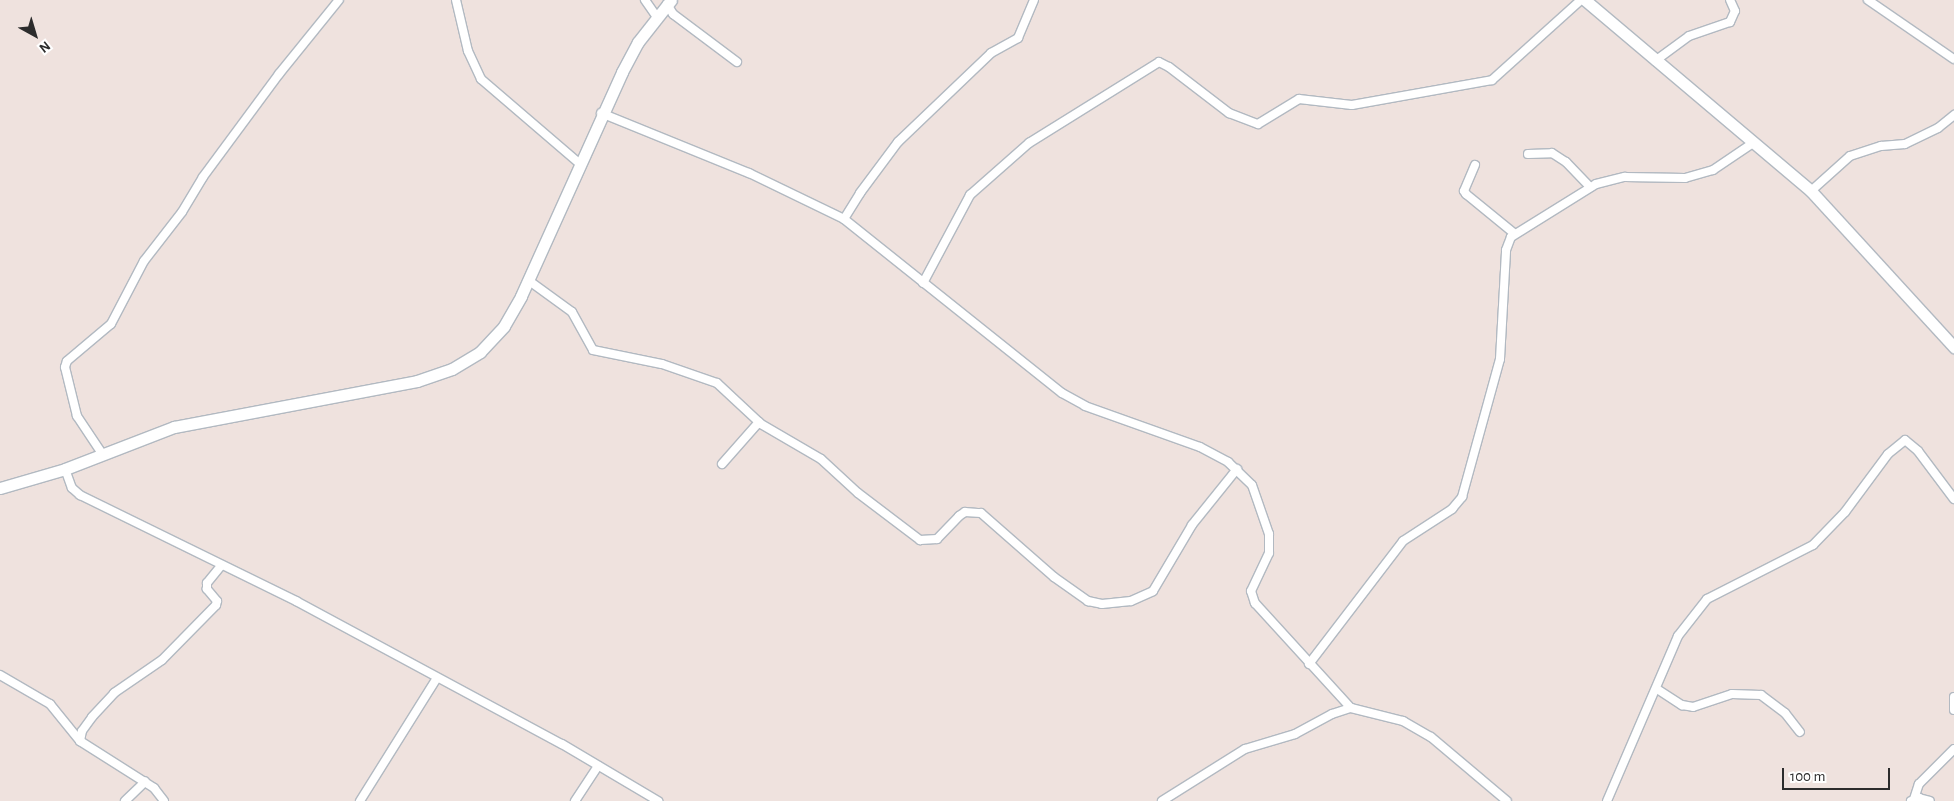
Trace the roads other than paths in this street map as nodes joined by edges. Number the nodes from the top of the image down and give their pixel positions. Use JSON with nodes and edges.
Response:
{"nodes":[{"id":1,"x":338,"y":0,"type":"edge"},
{"id":2,"x":456,"y":0,"type":"edge"},
{"id":3,"x":645,"y":0,"type":"edge"},
{"id":4,"x":1034,"y":0,"type":"edge"},
{"id":5,"x":1583,"y":0,"type":"edge"},
{"id":6,"x":1730,"y":0,"type":"edge"},
{"id":7,"x":1868,"y":0,"type":"edge"},
{"id":8,"x":669,"y":2,"type":"edge"},
{"id":9,"x":656,"y":16,"type":"junction"},
{"id":10,"x":1954,"y":59,"type":"edge"},
{"id":11,"x":1655,"y":60,"type":"junction"},
{"id":12,"x":737,"y":62,"type":"dead end"},
{"id":13,"x":601,"y":113,"type":"junction"},
{"id":14,"x":1954,"y":115,"type":"edge"},
{"id":15,"x":1752,"y":143,"type":"junction"},
{"id":16,"x":1528,"y":154,"type":"dead end"},
{"id":17,"x":579,"y":163,"type":"junction"},
{"id":18,"x":1475,"y":164,"type":"dead end"},
{"id":19,"x":1590,"y":187,"type":"junction"},
{"id":20,"x":1811,"y":191,"type":"junction"},
{"id":21,"x":844,"y":219,"type":"junction"},
{"id":22,"x":1515,"y":234,"type":"junction"},
{"id":23,"x":528,"y":280,"type":"junction"},
{"id":24,"x":923,"y":283,"type":"junction"},
{"id":25,"x":1954,"y":348,"type":"edge"},
{"id":26,"x":759,"y":422,"type":"junction"},
{"id":27,"x":103,"y":455,"type":"junction"},
{"id":28,"x":722,"y":464,"type":"dead end"},
{"id":29,"x":65,"y":468,"type":"junction"},
{"id":30,"x":1237,"y":469,"type":"junction"},
{"id":31,"x":0,"y":488,"type":"edge"},
{"id":32,"x":1954,"y":499,"type":"edge"},
{"id":33,"x":221,"y":566,"type":"junction"},
{"id":34,"x":1310,"y":664,"type":"junction"},
{"id":35,"x":0,"y":675,"type":"edge"},
{"id":36,"x":436,"y":678,"type":"junction"},
{"id":37,"x":1657,"y":689,"type":"junction"},
{"id":38,"x":1954,"y":697,"type":"edge"},
{"id":39,"x":1351,"y":708,"type":"junction"},
{"id":40,"x":1954,"y":710,"type":"edge"},
{"id":41,"x":1800,"y":732,"type":"dead end"},
{"id":42,"x":80,"y":741,"type":"junction"},
{"id":43,"x":1954,"y":749,"type":"edge"},
{"id":44,"x":598,"y":766,"type":"junction"},
{"id":45,"x":145,"y":782,"type":"junction"},
{"id":46,"x":1912,"y":800,"type":"edge"},
{"id":47,"x":125,"y":801,"type":"edge"},
{"id":48,"x":164,"y":801,"type":"edge"},
{"id":49,"x":360,"y":801,"type":"edge"},
{"id":50,"x":575,"y":801,"type":"edge"},
{"id":51,"x":658,"y":801,"type":"edge"},
{"id":52,"x":1162,"y":801,"type":"edge"},
{"id":53,"x":1507,"y":801,"type":"edge"},
{"id":54,"x":1607,"y":801,"type":"edge"},
{"id":55,"x":1930,"y":801,"type":"edge"}],
"edges":[{"from":1,"to":27,"type":"street"},
{"from":2,"to":17,"type":"street"},
{"from":3,"to":9,"type":"street"},
{"from":4,"to":21,"type":"street"},
{"from":5,"to":11,"type":"main road"},
{"from":5,"to":24,"type":"street"},
{"from":6,"to":11,"type":"street"},
{"from":7,"to":10,"type":"street"},
{"from":8,"to":9,"type":"main road"},
{"from":8,"to":12,"type":"street"},
{"from":9,"to":13,"type":"main road"},
{"from":11,"to":15,"type":"main road"},
{"from":13,"to":17,"type":"main road"},
{"from":13,"to":21,"type":"street"},
{"from":14,"to":20,"type":"street"},
{"from":15,"to":19,"type":"street"},
{"from":15,"to":20,"type":"main road"},
{"from":16,"to":19,"type":"street"},
{"from":17,"to":23,"type":"main road"},
{"from":18,"to":22,"type":"street"},
{"from":19,"to":22,"type":"street"},
{"from":20,"to":25,"type":"main road"},
{"from":21,"to":24,"type":"street"},
{"from":22,"to":34,"type":"street"},
{"from":23,"to":26,"type":"street"},
{"from":23,"to":27,"type":"main road"},
{"from":24,"to":30,"type":"street"},
{"from":26,"to":28,"type":"street"},
{"from":26,"to":30,"type":"street"},
{"from":27,"to":29,"type":"main road"},
{"from":29,"to":31,"type":"main road"},
{"from":29,"to":33,"type":"street"},
{"from":30,"to":34,"type":"street"},
{"from":32,"to":37,"type":"street"},
{"from":33,"to":36,"type":"street"},
{"from":33,"to":42,"type":"street"},
{"from":34,"to":39,"type":"street"},
{"from":35,"to":42,"type":"street"},
{"from":36,"to":44,"type":"street"},
{"from":36,"to":49,"type":"street"},
{"from":37,"to":41,"type":"street"},
{"from":37,"to":54,"type":"street"},
{"from":38,"to":40,"type":"street"},
{"from":39,"to":52,"type":"street"},
{"from":39,"to":53,"type":"street"},
{"from":42,"to":45,"type":"street"},
{"from":43,"to":46,"type":"street"},
{"from":44,"to":50,"type":"street"},
{"from":44,"to":51,"type":"street"},
{"from":45,"to":47,"type":"street"},
{"from":45,"to":48,"type":"street"},
{"from":46,"to":55,"type":"street"}]}
